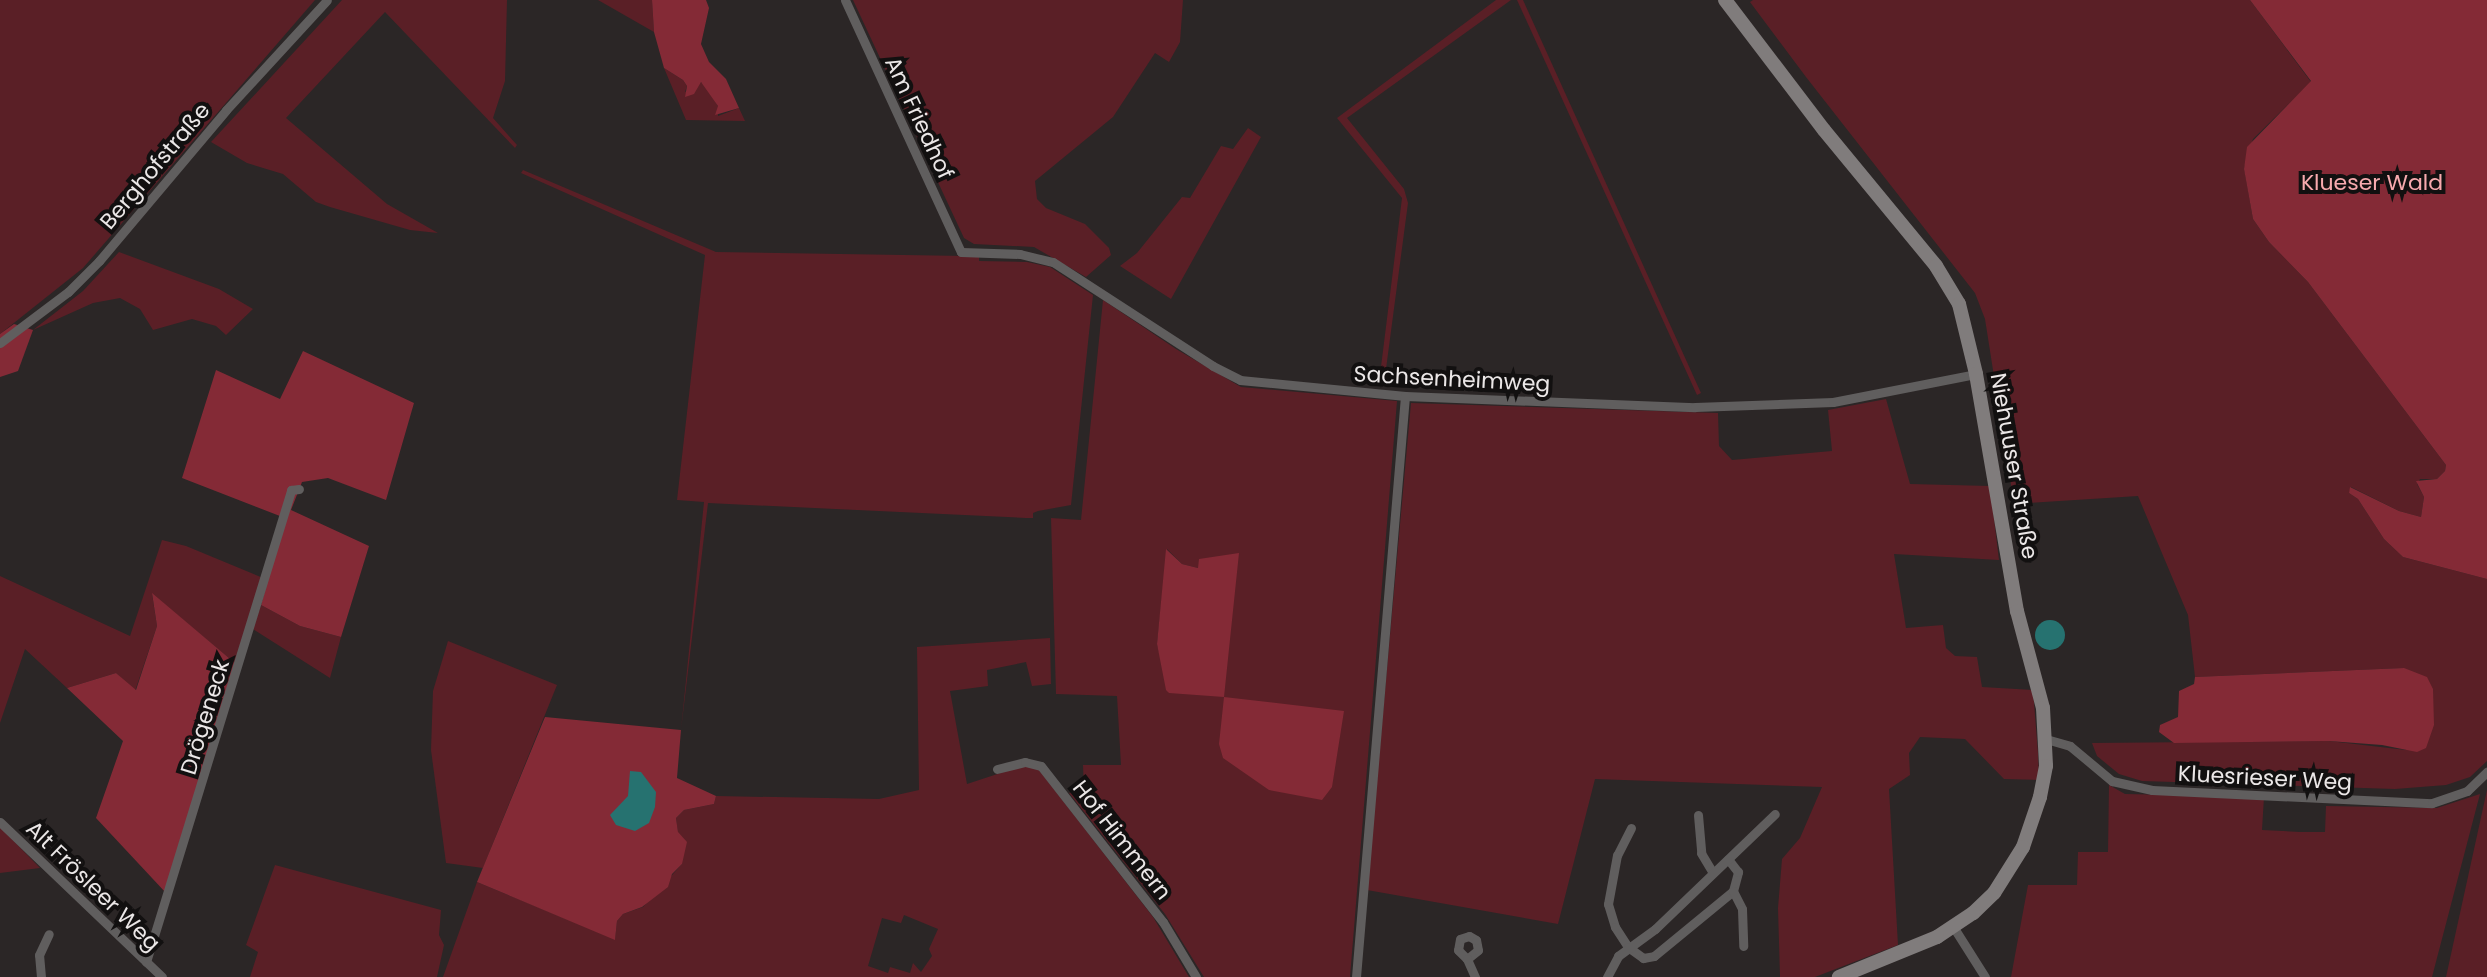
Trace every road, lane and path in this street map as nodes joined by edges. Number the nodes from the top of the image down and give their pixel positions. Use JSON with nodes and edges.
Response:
{"nodes":[{"id":1,"x":327,"y":0,"type":"edge"},
{"id":2,"x":845,"y":0,"type":"edge"},
{"id":3,"x":1725,"y":0,"type":"edge"},
{"id":4,"x":961,"y":252,"type":"joint"},
{"id":5,"x":0,"y":343,"type":"edge"},
{"id":6,"x":1976,"y":374,"type":"junction"},
{"id":7,"x":1405,"y":396,"type":"junction"},
{"id":8,"x":299,"y":489,"type":"dead end"},
{"id":9,"x":2046,"y":739,"type":"junction"},
{"id":10,"x":997,"y":769,"type":"dead end"},
{"id":11,"x":2487,"y":772,"type":"edge"},
{"id":12,"x":1775,"y":814,"type":"dead end"},
{"id":13,"x":1698,"y":815,"type":"dead end"},
{"id":14,"x":0,"y":822,"type":"edge"},
{"id":15,"x":1631,"y":828,"type":"dead end"},
{"id":16,"x":1728,"y":859,"type":"junction"},
{"id":17,"x":1713,"y":873,"type":"junction"},
{"id":18,"x":1733,"y":891,"type":"junction"},
{"id":19,"x":1954,"y":928,"type":"junction"},
{"id":20,"x":49,"y":934,"type":"dead end"},
{"id":21,"x":1743,"y":946,"type":"dead end"},
{"id":22,"x":1628,"y":947,"type":"junction"},
{"id":23,"x":1467,"y":959,"type":"dead end"},
{"id":24,"x":146,"y":962,"type":"junction"},
{"id":25,"x":41,"y":977,"type":"edge"},
{"id":26,"x":162,"y":977,"type":"edge"},
{"id":27,"x":1196,"y":977,"type":"edge"},
{"id":28,"x":1356,"y":977,"type":"edge"},
{"id":29,"x":1475,"y":977,"type":"edge"},
{"id":30,"x":1607,"y":977,"type":"edge"},
{"id":31,"x":1839,"y":977,"type":"edge"},
{"id":32,"x":1985,"y":977,"type":"edge"}],
"edges":[{"from":1,"to":5,"type":"street","name":"Berghofstraße"},
{"from":2,"to":4,"type":"street","name":"Am Friedhof"},
{"from":3,"to":6,"type":"street","name":"Niehuuser Straße"},
{"from":4,"to":7,"type":"street","name":"Sachsenheimweg"},
{"from":6,"to":7,"type":"street","name":"Sachsenheimweg"},
{"from":6,"to":9,"type":"street","name":"Niehuuser Straße"},
{"from":7,"to":28,"type":"street"},
{"from":8,"to":24,"type":"street","name":"Drögeneck"},
{"from":9,"to":11,"type":"street","name":"Kluesrieser Weg"},
{"from":9,"to":19,"type":"street","name":"Niehuuser Straße"},
{"from":10,"to":27,"type":"street","name":"Hof Himmern"},
{"from":12,"to":16,"type":"street"},
{"from":13,"to":17,"type":"street"},
{"from":14,"to":24,"type":"street","name":"Alt Frösleer Weg"},
{"from":15,"to":22,"type":"street"},
{"from":16,"to":17,"type":"street"},
{"from":16,"to":18,"type":"street"},
{"from":17,"to":22,"type":"street"},
{"from":18,"to":21,"type":"street"},
{"from":18,"to":22,"type":"street"},
{"from":19,"to":31,"type":"street","name":"Niehuuser Straße"},
{"from":19,"to":32,"type":"street"},
{"from":20,"to":25,"type":"street"},
{"from":22,"to":30,"type":"street"},
{"from":23,"to":29,"type":"street"},
{"from":24,"to":26,"type":"street","name":"Alt Frösleer Weg"}]}
